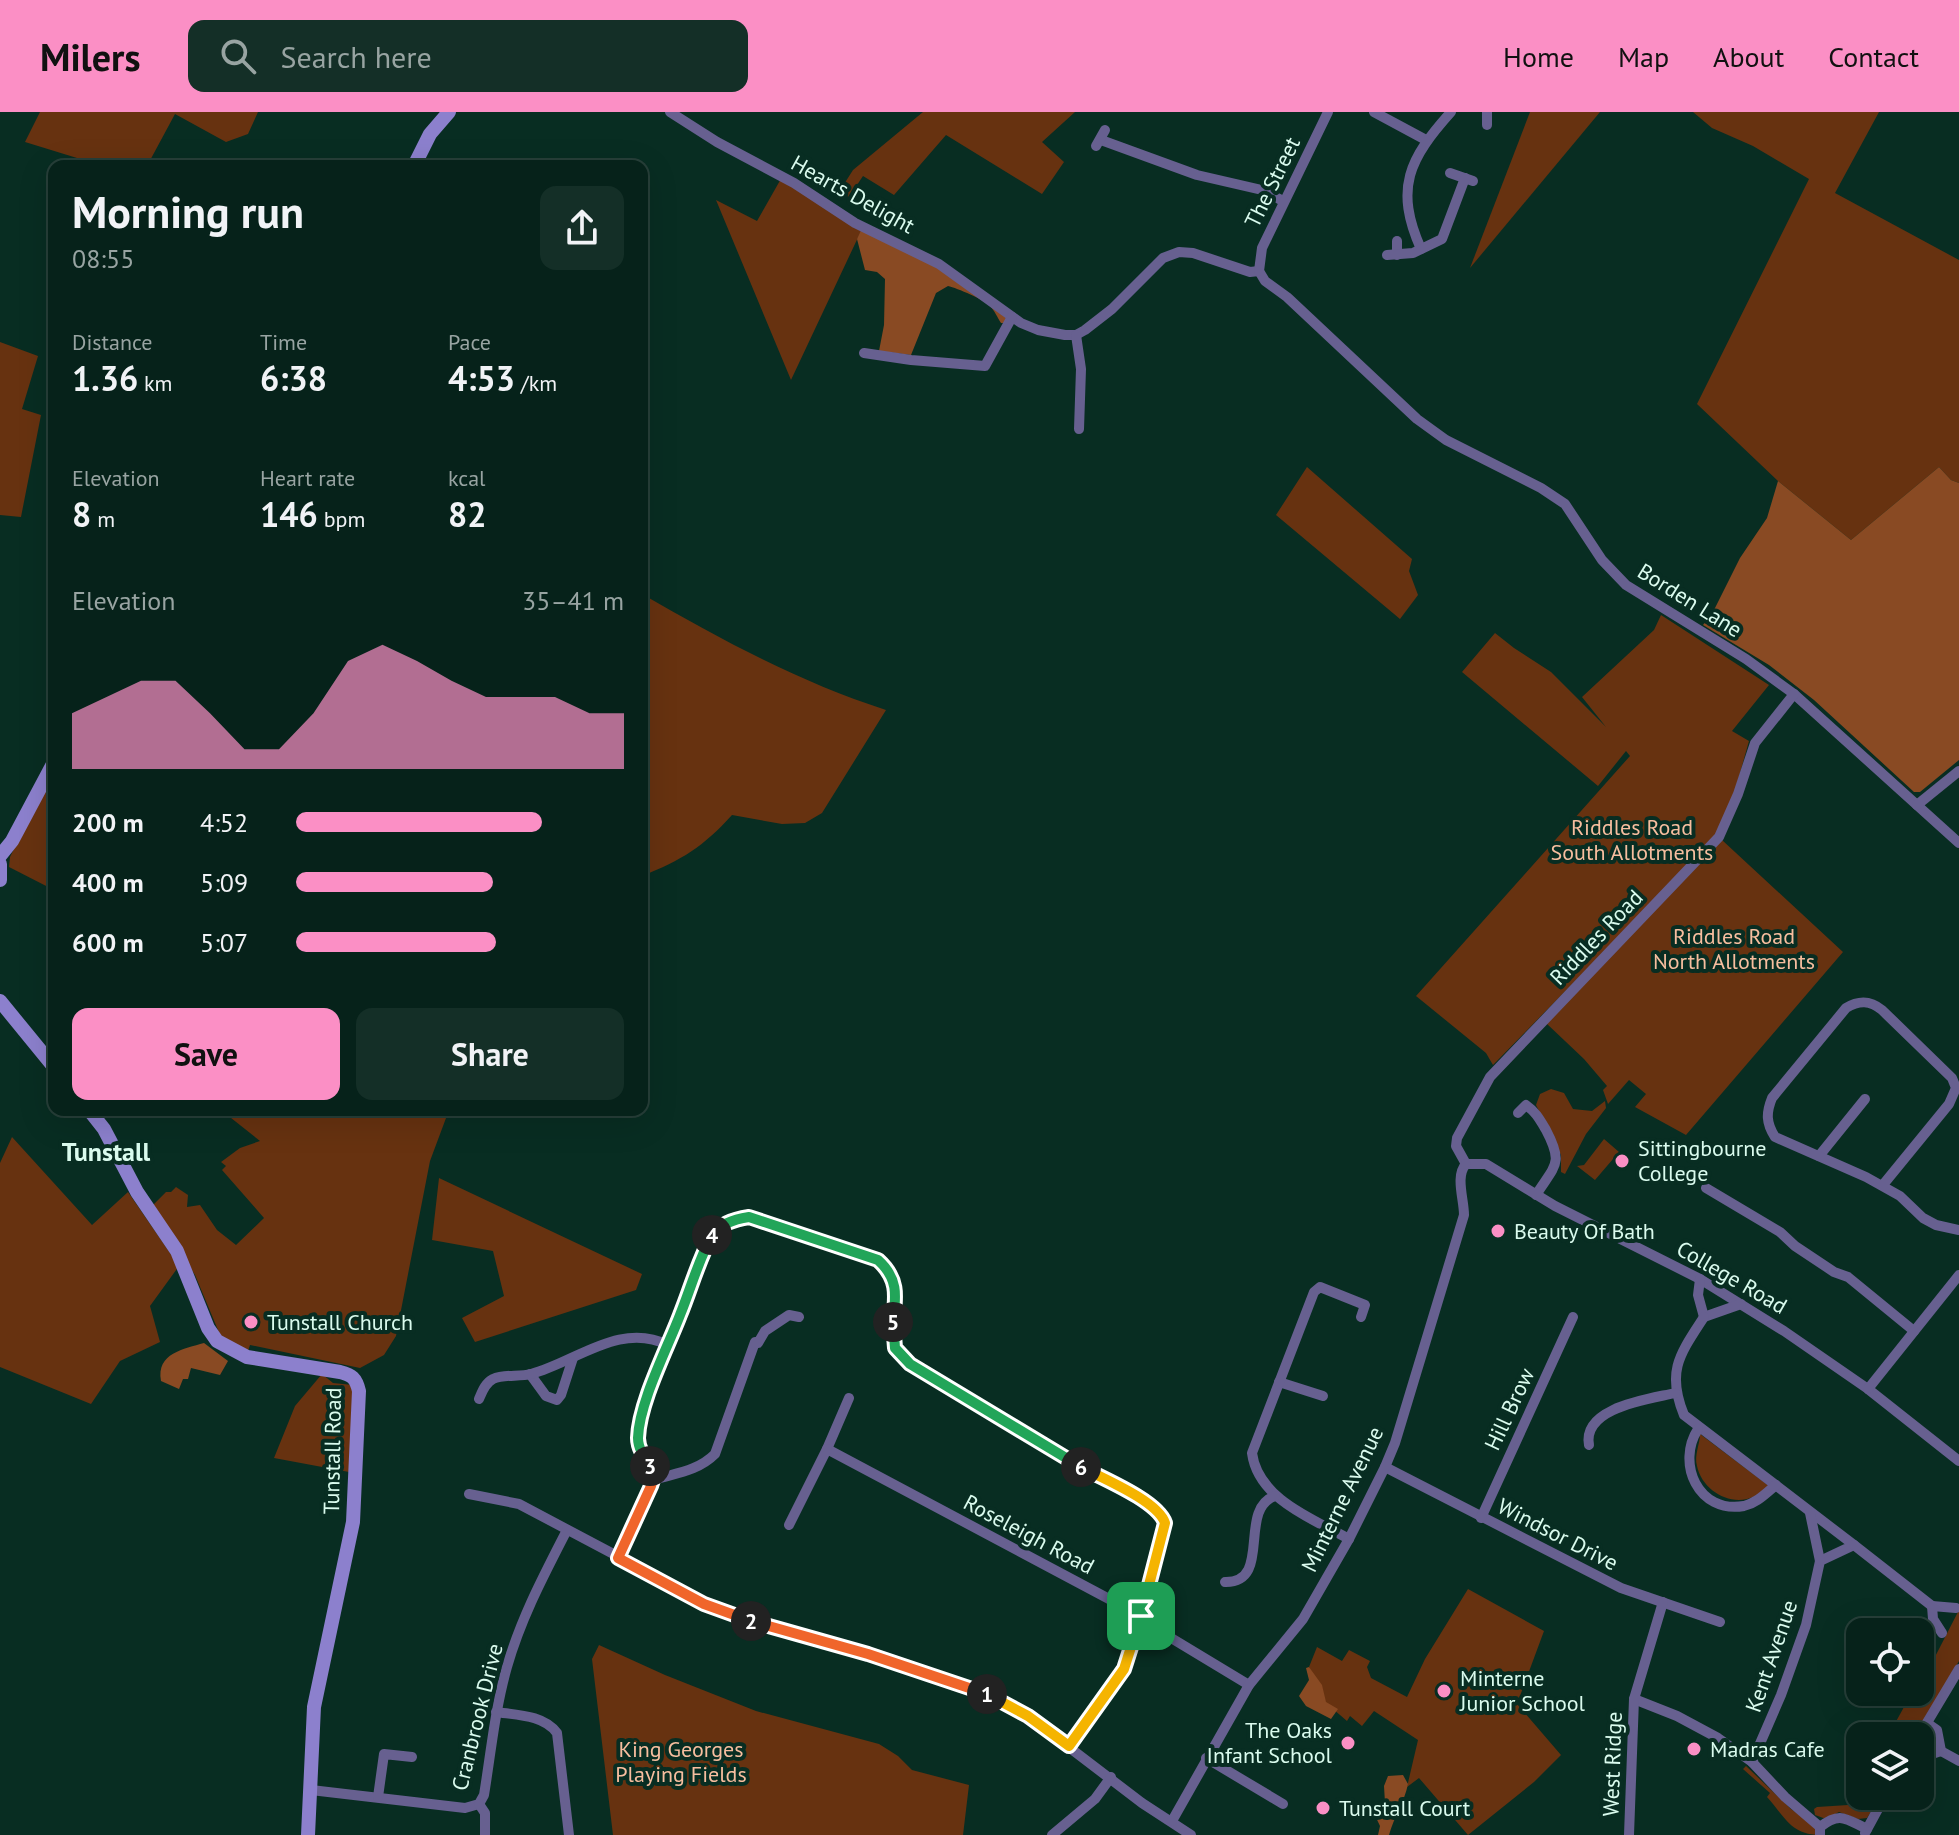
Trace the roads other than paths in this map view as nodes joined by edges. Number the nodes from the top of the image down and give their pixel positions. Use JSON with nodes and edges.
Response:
{"nodes":[{"id":1,"x":449,"y":112,"type":"edge"},
{"id":2,"x":670,"y":112,"type":"edge"},
{"id":3,"x":1328,"y":112,"type":"edge"},
{"id":4,"x":1374,"y":112,"type":"edge"},
{"id":5,"x":1451,"y":112,"type":"edge"},
{"id":6,"x":1489,"y":112,"type":"edge"},
{"id":7,"x":1487,"y":125,"type":"dead end"},
{"id":8,"x":1100,"y":138,"type":"dead end"},
{"id":9,"x":1426,"y":140,"type":"junction"},
{"id":10,"x":417,"y":160,"type":"edge"},
{"id":11,"x":1450,"y":173,"type":"dead end"},
{"id":12,"x":1283,"y":201,"type":"junction"},
{"id":13,"x":1397,"y":241,"type":"dead end"},
{"id":14,"x":1421,"y":249,"type":"junction"},
{"id":15,"x":1259,"y":271,"type":"junction"},
{"id":16,"x":1012,"y":317,"type":"junction"},
{"id":17,"x":1076,"y":335,"type":"junction"},
{"id":18,"x":864,"y":353,"type":"dead end"},
{"id":19,"x":1079,"y":429,"type":"dead end"},
{"id":20,"x":1794,"y":694,"type":"junction"},
{"id":21,"x":1959,"y":771,"type":"edge"},
{"id":22,"x":48,"y":773,"type":"edge"},
{"id":23,"x":1917,"y":805,"type":"junction"},
{"id":24,"x":1959,"y":843,"type":"edge"},
{"id":25,"x":0,"y":856,"type":"edge"},
{"id":26,"x":0,"y":864,"type":"edge"},
{"id":27,"x":0,"y":880,"type":"edge"},
{"id":28,"x":0,"y":1001,"type":"edge"},
{"id":29,"x":48,"y":1060,"type":"edge"},
{"id":30,"x":1865,"y":1099,"type":"dead end"},
{"id":31,"x":1518,"y":1113,"type":"dead end"},
{"id":32,"x":94,"y":1116,"type":"edge"},
{"id":33,"x":1819,"y":1156,"type":"junction"},
{"id":34,"x":1466,"y":1164,"type":"junction"},
{"id":35,"x":1882,"y":1186,"type":"junction"},
{"id":36,"x":1706,"y":1188,"type":"dead end"},
{"id":37,"x":1536,"y":1195,"type":"junction"},
{"id":38,"x":1959,"y":1230,"type":"edge"},
{"id":39,"x":1959,"y":1275,"type":"edge"},
{"id":40,"x":1700,"y":1279,"type":"junction"},
{"id":41,"x":1741,"y":1304,"type":"junction"},
{"id":42,"x":799,"y":1317,"type":"dead end"},
{"id":43,"x":1361,"y":1317,"type":"dead end"},
{"id":44,"x":1573,"y":1317,"type":"dead end"},
{"id":45,"x":1704,"y":1317,"type":"junction"},
{"id":46,"x":1914,"y":1331,"type":"junction"},
{"id":47,"x":668,"y":1345,"type":"junction"},
{"id":48,"x":573,"y":1358,"type":"junction"},
{"id":49,"x":530,"y":1374,"type":"junction"},
{"id":50,"x":1279,"y":1382,"type":"junction"},
{"id":51,"x":1868,"y":1389,"type":"junction"},
{"id":52,"x":1675,"y":1393,"type":"junction"},
{"id":53,"x":1323,"y":1396,"type":"dead end"},
{"id":54,"x":849,"y":1398,"type":"dead end"},
{"id":55,"x":479,"y":1399,"type":"dead end"},
{"id":56,"x":1698,"y":1429,"type":"junction"},
{"id":57,"x":1589,"y":1445,"type":"dead end"},
{"id":58,"x":827,"y":1449,"type":"junction"},
{"id":59,"x":1959,"y":1461,"type":"edge"},
{"id":60,"x":1385,"y":1467,"type":"junction"},
{"id":61,"x":653,"y":1480,"type":"junction"},
{"id":62,"x":1776,"y":1485,"type":"junction"},
{"id":63,"x":469,"y":1494,"type":"dead end"},
{"id":64,"x":1275,"y":1496,"type":"junction"},
{"id":65,"x":1810,"y":1513,"type":"junction"},
{"id":66,"x":1481,"y":1518,"type":"junction"},
{"id":67,"x":789,"y":1525,"type":"dead end"},
{"id":68,"x":567,"y":1530,"type":"junction"},
{"id":69,"x":1349,"y":1539,"type":"junction"},
{"id":70,"x":1854,"y":1545,"type":"junction"},
{"id":71,"x":618,"y":1558,"type":"junction"},
{"id":72,"x":1820,"y":1561,"type":"junction"},
{"id":73,"x":1225,"y":1582,"type":"dead end"},
{"id":74,"x":1663,"y":1602,"type":"junction"},
{"id":75,"x":1932,"y":1606,"type":"junction"},
{"id":76,"x":1956,"y":1608,"type":"dead end"},
{"id":77,"x":1141,"y":1616,"type":"junction"},
{"id":78,"x":1720,"y":1622,"type":"dead end"},
{"id":79,"x":1942,"y":1633,"type":"dead end"},
{"id":80,"x":1959,"y":1669,"type":"edge"},
{"id":81,"x":1249,"y":1685,"type":"junction"},
{"id":82,"x":1634,"y":1699,"type":"junction"},
{"id":83,"x":496,"y":1712,"type":"junction"},
{"id":84,"x":1928,"y":1722,"type":"edge"},
{"id":85,"x":1934,"y":1728,"type":"edge"},
{"id":86,"x":1069,"y":1746,"type":"junction"},
{"id":87,"x":1941,"y":1751,"type":"junction"},
{"id":88,"x":1934,"y":1753,"type":"edge"},
{"id":89,"x":412,"y":1757,"type":"dead end"},
{"id":90,"x":1206,"y":1758,"type":"junction"},
{"id":91,"x":1959,"y":1761,"type":"edge"},
{"id":92,"x":1752,"y":1762,"type":"junction"},
{"id":93,"x":1111,"y":1777,"type":"junction"},
{"id":94,"x":311,"y":1790,"type":"junction"},
{"id":95,"x":378,"y":1797,"type":"junction"},
{"id":96,"x":479,"y":1804,"type":"junction"},
{"id":97,"x":1283,"y":1804,"type":"dead end"},
{"id":98,"x":1877,"y":1810,"type":"edge"},
{"id":99,"x":1172,"y":1821,"type":"junction"},
{"id":100,"x":1820,"y":1831,"type":"edge"},
{"id":101,"x":1865,"y":1832,"type":"edge"},
{"id":102,"x":308,"y":1835,"type":"edge"},
{"id":103,"x":485,"y":1835,"type":"edge"},
{"id":104,"x":569,"y":1835,"type":"edge"},
{"id":105,"x":1052,"y":1835,"type":"edge"},
{"id":106,"x":1191,"y":1835,"type":"edge"},
{"id":107,"x":1629,"y":1835,"type":"edge"}],
"edges":[{"from":1,"to":10,"type":"street"},
{"from":2,"to":16,"type":"street","name":"Hearts Delight"},
{"from":3,"to":12,"type":"street","name":"The Street"},
{"from":4,"to":9,"type":"street"},
{"from":5,"to":9,"type":"street"},
{"from":6,"to":7,"type":"street"},
{"from":8,"to":12,"type":"street"},
{"from":9,"to":14,"type":"street"},
{"from":11,"to":14,"type":"street"},
{"from":12,"to":15,"type":"street","name":"The Street"},
{"from":13,"to":14,"type":"street"},
{"from":15,"to":17,"type":"street"},
{"from":15,"to":20,"type":"street","name":"Borden Lane"},
{"from":16,"to":17,"type":"street","name":"Hearts Delight"},
{"from":16,"to":18,"type":"street"},
{"from":17,"to":19,"type":"street"},
{"from":20,"to":23,"type":"street","name":"Borden Lane"},
{"from":20,"to":34,"type":"street","name":"Riddles Road"},
{"from":21,"to":23,"type":"street"},
{"from":22,"to":25,"type":"street"},
{"from":23,"to":24,"type":"street","name":"Borden Lane"},
{"from":26,"to":27,"type":"street"},
{"from":28,"to":29,"type":"street"},
{"from":30,"to":33,"type":"street"},
{"from":31,"to":37,"type":"street"},
{"from":32,"to":94,"type":"street","name":"Tunstall Road"},
{"from":33,"to":35,"type":"street"},
{"from":33,"to":35,"type":"street"},
{"from":34,"to":37,"type":"street","name":"College Road"},
{"from":34,"to":60,"type":"street","name":"Minterne Avenue"},
{"from":35,"to":38,"type":"street"},
{"from":36,"to":46,"type":"street"},
{"from":37,"to":40,"type":"street","name":"College Road"},
{"from":39,"to":46,"type":"street"},
{"from":40,"to":41,"type":"street","name":"College Road"},
{"from":40,"to":45,"type":"street"},
{"from":41,"to":45,"type":"street"},
{"from":41,"to":51,"type":"street","name":"College Road"},
{"from":42,"to":61,"type":"street"},
{"from":43,"to":50,"type":"street"},
{"from":44,"to":66,"type":"street","name":"Hill Brow"},
{"from":45,"to":52,"type":"street"},
{"from":46,"to":51,"type":"street"},
{"from":47,"to":48,"type":"street"},
{"from":47,"to":61,"type":"street"},
{"from":47,"to":77,"type":"street"},
{"from":48,"to":49,"type":"street"},
{"from":48,"to":49,"type":"street"},
{"from":49,"to":55,"type":"street"},
{"from":50,"to":53,"type":"street"},
{"from":50,"to":64,"type":"street"},
{"from":51,"to":59,"type":"street","name":"College Road"},
{"from":52,"to":56,"type":"street"},
{"from":52,"to":57,"type":"street"},
{"from":54,"to":58,"type":"street"},
{"from":56,"to":62,"type":"street"},
{"from":56,"to":62,"type":"street"},
{"from":58,"to":67,"type":"street"},
{"from":58,"to":77,"type":"street","name":"Roseleigh Road"},
{"from":60,"to":66,"type":"street","name":"Windsor Drive"},
{"from":60,"to":69,"type":"street","name":"Minterne Avenue"},
{"from":61,"to":71,"type":"street"},
{"from":62,"to":65,"type":"street"},
{"from":63,"to":68,"type":"street"},
{"from":64,"to":69,"type":"street"},
{"from":64,"to":73,"type":"street"},
{"from":65,"to":70,"type":"street"},
{"from":65,"to":72,"type":"street","name":"Kent Avenue"},
{"from":66,"to":74,"type":"street","name":"Windsor Drive"},
{"from":68,"to":71,"type":"street"},
{"from":68,"to":83,"type":"street","name":"Cranbrook Drive"},
{"from":69,"to":81,"type":"street","name":"Minterne Avenue"},
{"from":70,"to":72,"type":"street"},
{"from":70,"to":75,"type":"street"},
{"from":71,"to":86,"type":"street"},
{"from":72,"to":92,"type":"street","name":"Kent Avenue"},
{"from":74,"to":78,"type":"street","name":"Windsor Drive"},
{"from":74,"to":82,"type":"street","name":"West Ridge"},
{"from":75,"to":76,"type":"street"},
{"from":75,"to":79,"type":"street"},
{"from":77,"to":81,"type":"street","name":"Roseleigh Road"},
{"from":77,"to":86,"type":"street"},
{"from":80,"to":84,"type":"street"},
{"from":81,"to":90,"type":"street","name":"Minterne Avenue"},
{"from":82,"to":92,"type":"street"},
{"from":82,"to":107,"type":"street","name":"West Ridge"},
{"from":83,"to":96,"type":"street","name":"Cranbrook Drive"},
{"from":83,"to":104,"type":"street"},
{"from":85,"to":87,"type":"street"},
{"from":86,"to":93,"type":"street"},
{"from":87,"to":88,"type":"street"},
{"from":87,"to":91,"type":"street"},
{"from":89,"to":95,"type":"street"},
{"from":90,"to":97,"type":"street"},
{"from":90,"to":99,"type":"street","name":"Minterne Avenue"},
{"from":92,"to":100,"type":"street"},
{"from":93,"to":99,"type":"street"},
{"from":93,"to":105,"type":"street"},
{"from":94,"to":95,"type":"street","name":"Cranbrook Drive"},
{"from":94,"to":102,"type":"street","name":"Tunstall Road"},
{"from":95,"to":96,"type":"street","name":"Cranbrook Drive"},
{"from":96,"to":103,"type":"street"},
{"from":98,"to":101,"type":"street"},
{"from":99,"to":106,"type":"street"},
{"from":100,"to":101,"type":"street"}]}
